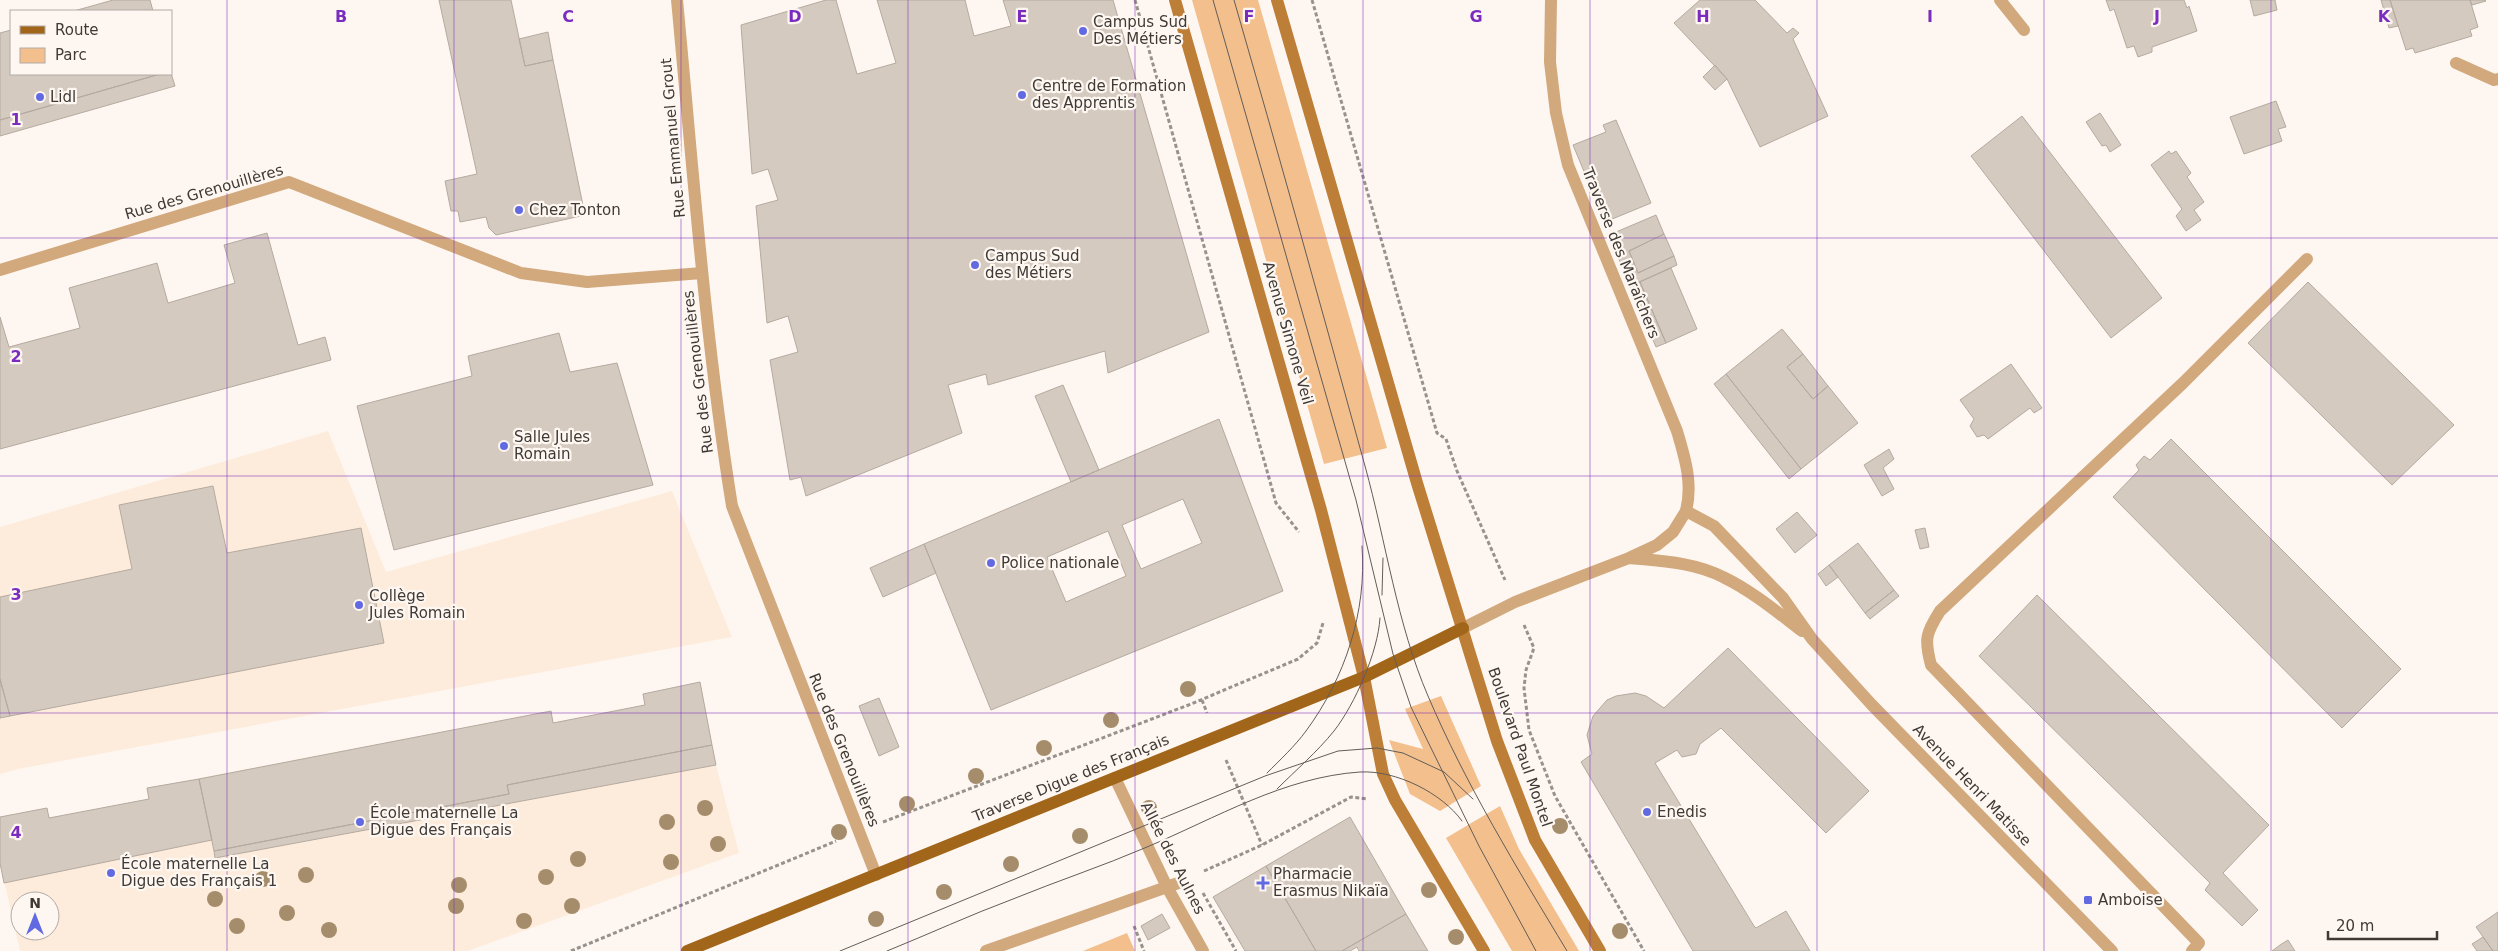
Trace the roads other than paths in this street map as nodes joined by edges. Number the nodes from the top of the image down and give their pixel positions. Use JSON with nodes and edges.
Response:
{"nodes":[{"id":1,"x":677,"y":0,"type":"edge"},
{"id":2,"x":1175,"y":0,"type":"edge"},
{"id":3,"x":1277,"y":0,"type":"edge"},
{"id":4,"x":1551,"y":0,"type":"edge"},
{"id":5,"x":2000,"y":0,"type":"edge"},
{"id":6,"x":2024,"y":30,"type":"dead end"},
{"id":7,"x":2456,"y":63,"type":"dead end"},
{"id":8,"x":2498,"y":79,"type":"edge"},
{"id":9,"x":2307,"y":259,"type":"dead end"},
{"id":10,"x":0,"y":270,"type":"edge"},
{"id":11,"x":702,"y":272,"type":"junction"},
{"id":12,"x":1686,"y":511,"type":"junction"},
{"id":13,"x":1629,"y":558,"type":"junction"},
{"id":14,"x":1463,"y":628,"type":"junction"},
{"id":15,"x":1812,"y":639,"type":"junction"},
{"id":16,"x":1364,"y":677,"type":"junction"},
{"id":17,"x":1116,"y":778,"type":"junction"},
{"id":18,"x":876,"y":875,"type":"junction"},
{"id":19,"x":1181,"y":882,"type":"dead end"},
{"id":20,"x":1167,"y":887,"type":"junction"},
{"id":21,"x":687,"y":951,"type":"edge"},
{"id":22,"x":986,"y":951,"type":"edge"},
{"id":23,"x":1203,"y":951,"type":"edge"},
{"id":24,"x":1484,"y":951,"type":"edge"},
{"id":25,"x":1600,"y":951,"type":"edge"},
{"id":26,"x":2112,"y":951,"type":"edge"},
{"id":27,"x":2192,"y":951,"type":"edge"}],
"edges":[{"from":1,"to":11,"type":"street","name":"Rue Emmanuel Grout"},
{"from":2,"to":16,"type":"main road","name":"Avenue Simone Veil"},
{"from":3,"to":14,"type":"main road"},
{"from":4,"to":12,"type":"street","name":"Traverse des Maraîchers"},
{"from":5,"to":6,"type":"street"},
{"from":7,"to":8,"type":"street"},
{"from":9,"to":27,"type":"street"},
{"from":10,"to":11,"type":"street","name":"Rue des Grenouillères"},
{"from":11,"to":18,"type":"street","name":"Rue des Grenouillères"},
{"from":12,"to":13,"type":"street","name":"Avenue Henri Matisse"},
{"from":12,"to":15,"type":"street","name":"Avenue Henri Matisse"},
{"from":13,"to":14,"type":"street","name":"Avenue Henri Matisse"},
{"from":13,"to":15,"type":"street","name":"Avenue Henri Matisse"},
{"from":14,"to":16,"type":"main road","name":"Traverse Digue des Français"},
{"from":14,"to":25,"type":"main road","name":"Boulevard Paul Montel"},
{"from":15,"to":26,"type":"street","name":"Avenue Henri Matisse"},
{"from":16,"to":17,"type":"main road","name":"Traverse Digue des Français"},
{"from":16,"to":24,"type":"main road"},
{"from":17,"to":18,"type":"main road","name":"Traverse Digue des Français"},
{"from":17,"to":20,"type":"street","name":"Allée des Aulnes"},
{"from":18,"to":21,"type":"main road","name":"Traverse Digue des Français"},
{"from":19,"to":20,"type":"street"},
{"from":20,"to":22,"type":"street"},
{"from":20,"to":23,"type":"street","name":"Allée des Aulnes"}]}
